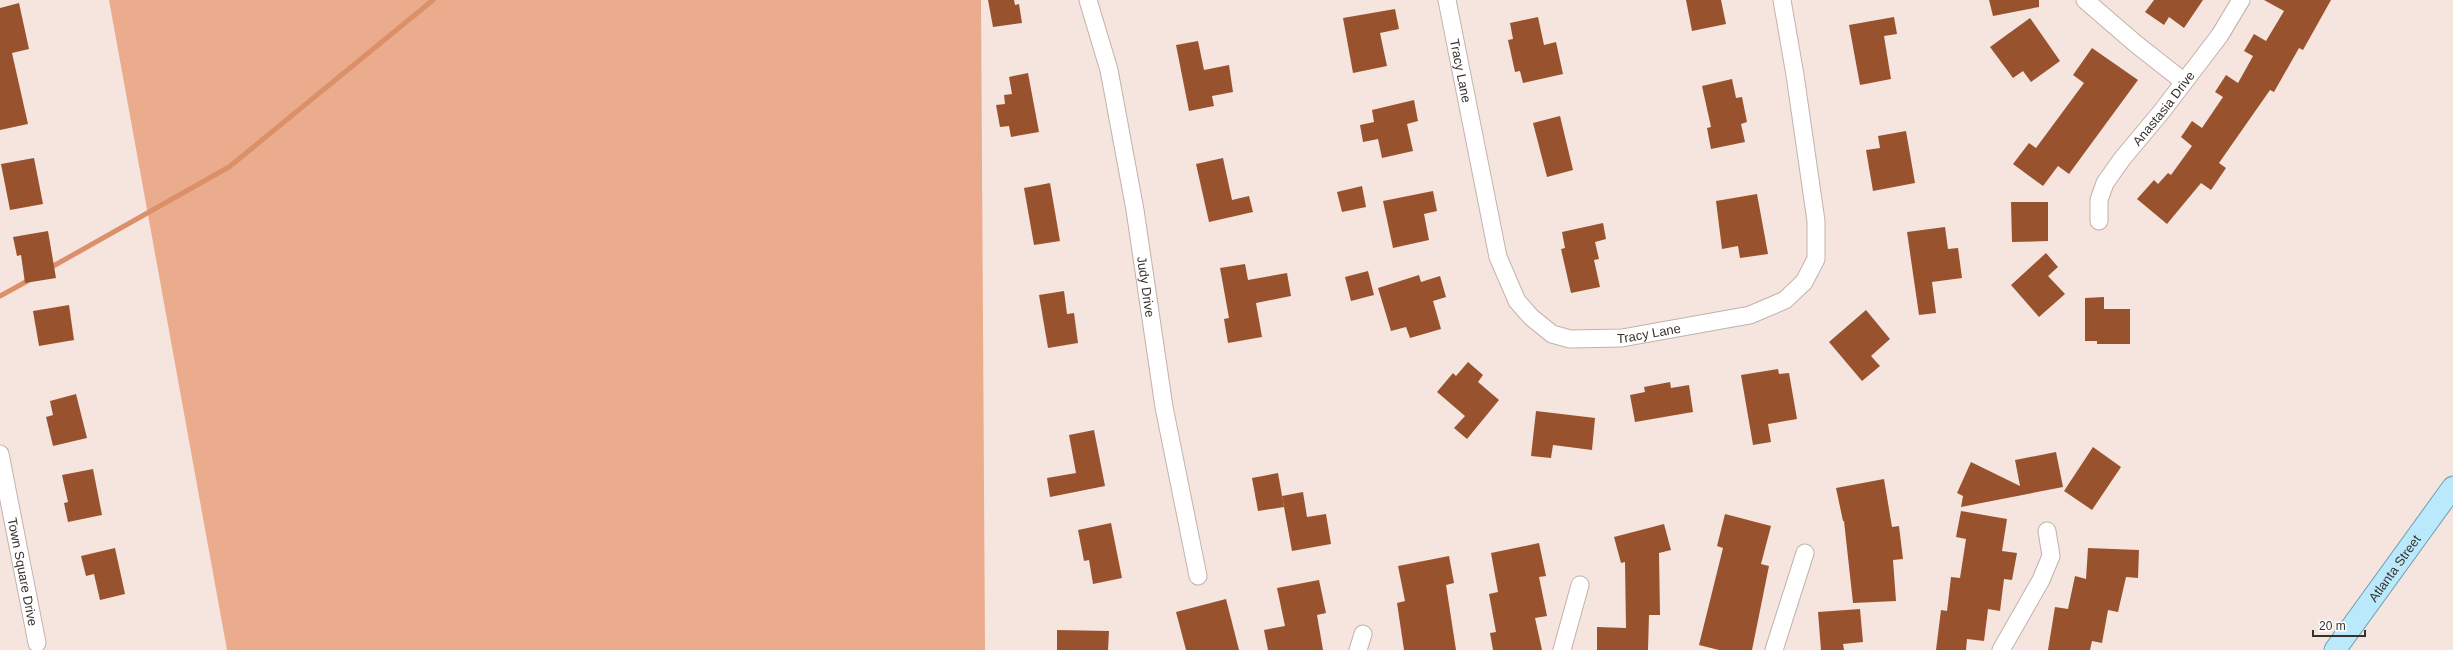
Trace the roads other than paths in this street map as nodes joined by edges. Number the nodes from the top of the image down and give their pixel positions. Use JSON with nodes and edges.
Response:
{"nodes":[{"id":1,"x":1088,"y":0,"type":"edge"},
{"id":2,"x":1447,"y":0,"type":"edge"},
{"id":3,"x":1782,"y":0,"type":"edge"},
{"id":4,"x":2085,"y":0,"type":"edge"},
{"id":5,"x":2241,"y":0,"type":"edge"},
{"id":6,"x":2183,"y":81,"type":"junction"},
{"id":7,"x":2099,"y":221,"type":"dead end"},
{"id":8,"x":0,"y":454,"type":"edge"},
{"id":9,"x":2453,"y":487,"type":"edge"},
{"id":10,"x":2047,"y":531,"type":"dead end"},
{"id":11,"x":1805,"y":554,"type":"dead end"},
{"id":12,"x":1198,"y":576,"type":"dead end"},
{"id":13,"x":1580,"y":585,"type":"dead end"},
{"id":14,"x":37,"y":643,"type":"dead end"},
{"id":15,"x":1562,"y":650,"type":"edge"},
{"id":16,"x":1774,"y":650,"type":"edge"},
{"id":17,"x":2001,"y":650,"type":"edge"},
{"id":18,"x":2335,"y":650,"type":"edge"}],
"edges":[{"from":1,"to":12,"type":"street","name":"Judy Drive"},
{"from":2,"to":3,"type":"street","name":"Tracy Lane"},
{"from":4,"to":6,"type":"street"},
{"from":5,"to":6,"type":"street","name":"Anastasia Drive"},
{"from":6,"to":7,"type":"street","name":"Anastasia Drive"},
{"from":8,"to":14,"type":"street","name":"Town Square Drive"},
{"from":9,"to":18,"type":"main road","name":"Atlanta Street"},
{"from":10,"to":17,"type":"street"},
{"from":11,"to":16,"type":"street"},
{"from":13,"to":15,"type":"street"}]}
